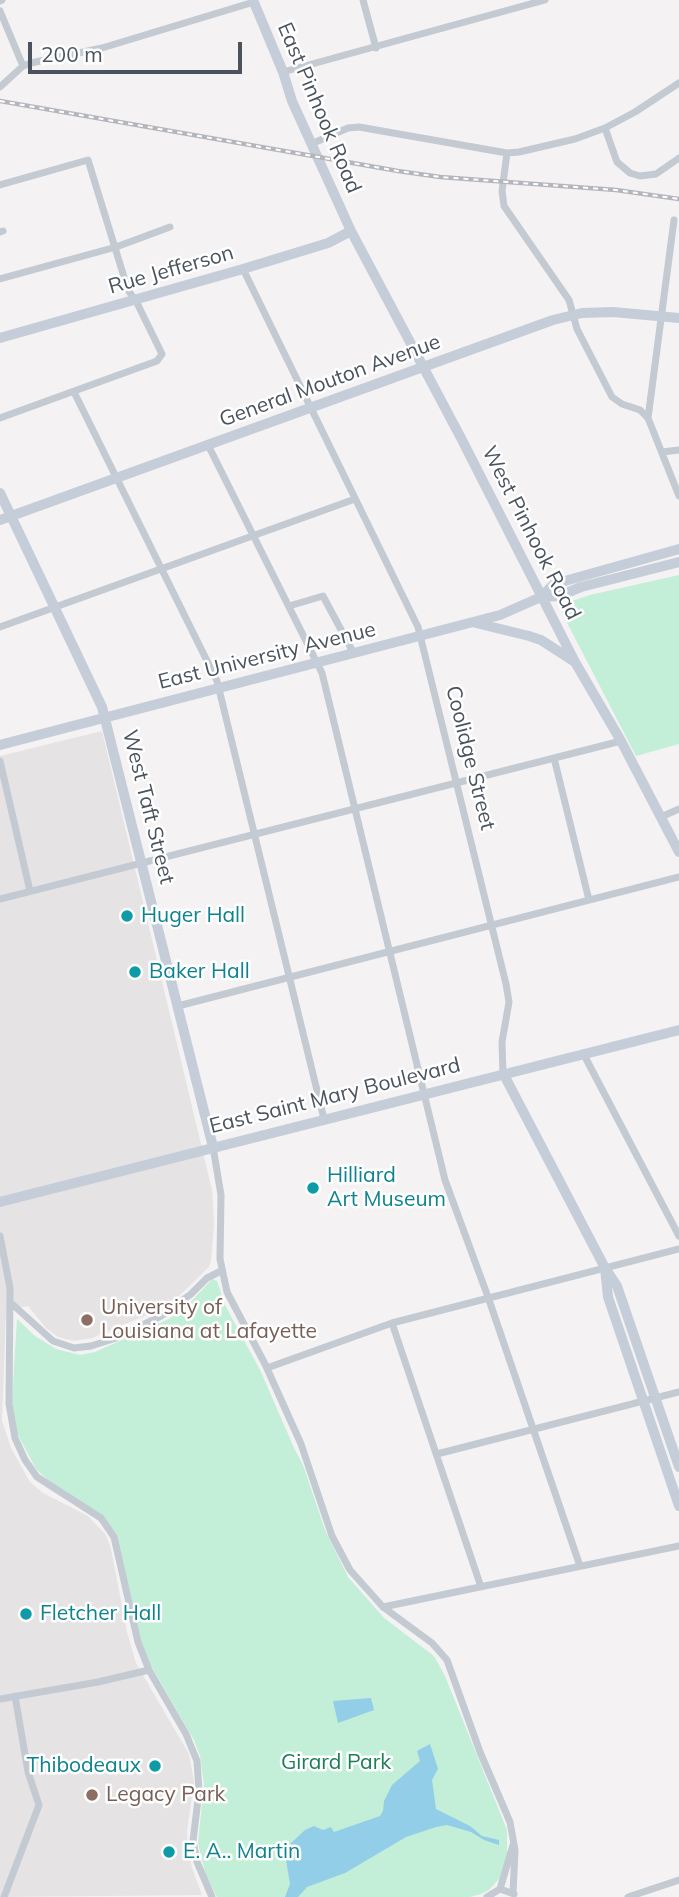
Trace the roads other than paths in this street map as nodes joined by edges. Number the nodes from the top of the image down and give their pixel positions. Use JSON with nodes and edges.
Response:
{"nodes":[{"id":1,"x":363,"y":0,"type":"edge"},
{"id":2,"x":545,"y":0,"type":"edge"},
{"id":3,"x":254,"y":1,"type":"edge"},
{"id":4,"x":0,"y":11,"type":"edge"},
{"id":5,"x":376,"y":48,"type":"junction"},
{"id":6,"x":23,"y":66,"type":"junction"},
{"id":7,"x":283,"y":72,"type":"junction"},
{"id":8,"x":679,"y":83,"type":"edge"},
{"id":9,"x":0,"y":87,"type":"edge"},
{"id":10,"x":605,"y":128,"type":"junction"},
{"id":11,"x":311,"y":144,"type":"junction"},
{"id":12,"x":507,"y":153,"type":"junction"},
{"id":13,"x":679,"y":158,"type":"edge"},
{"id":14,"x":0,"y":185,"type":"edge"},
{"id":15,"x":674,"y":220,"type":"dead end"},
{"id":16,"x":170,"y":227,"type":"dead end"},
{"id":17,"x":351,"y":231,"type":"junction"},
{"id":18,"x":116,"y":247,"type":"junction"},
{"id":19,"x":243,"y":269,"type":"junction"},
{"id":20,"x":0,"y":279,"type":"edge"},
{"id":21,"x":135,"y":300,"type":"junction"},
{"id":22,"x":573,"y":315,"type":"junction"},
{"id":23,"x":660,"y":316,"type":"junction"},
{"id":24,"x":679,"y":318,"type":"edge"},
{"id":25,"x":0,"y":338,"type":"edge"},
{"id":26,"x":424,"y":368,"type":"junction"},
{"id":27,"x":74,"y":392,"type":"junction"},
{"id":28,"x":311,"y":407,"type":"junction"},
{"id":29,"x":0,"y":418,"type":"edge"},
{"id":30,"x":648,"y":418,"type":"junction"},
{"id":31,"x":208,"y":445,"type":"junction"},
{"id":32,"x":679,"y":450,"type":"edge"},
{"id":33,"x":662,"y":452,"type":"junction"},
{"id":34,"x":117,"y":477,"type":"junction"},
{"id":35,"x":0,"y":494,"type":"edge"},
{"id":36,"x":679,"y":496,"type":"edge"},
{"id":37,"x":355,"y":499,"type":"junction"},
{"id":38,"x":11,"y":516,"type":"junction"},
{"id":39,"x":0,"y":520,"type":"edge"},
{"id":40,"x":253,"y":535,"type":"junction"},
{"id":41,"x":679,"y":549,"type":"edge"},
{"id":42,"x":679,"y":562,"type":"edge"},
{"id":43,"x":162,"y":569,"type":"junction"},
{"id":44,"x":541,"y":597,"type":"junction"},
{"id":45,"x":289,"y":606,"type":"junction"},
{"id":46,"x":56,"y":607,"type":"junction"},
{"id":47,"x":476,"y":622,"type":"junction"},
{"id":48,"x":0,"y":627,"type":"edge"},
{"id":49,"x":421,"y":637,"type":"junction"},
{"id":50,"x":354,"y":654,"type":"junction"},
{"id":51,"x":575,"y":662,"type":"junction"},
{"id":52,"x":318,"y":664,"type":"junction"},
{"id":53,"x":218,"y":689,"type":"junction"},
{"id":54,"x":105,"y":718,"type":"junction"},
{"id":55,"x":621,"y":741,"type":"junction"},
{"id":56,"x":0,"y":745,"type":"edge"},
{"id":57,"x":554,"y":758,"type":"junction"},
{"id":58,"x":0,"y":761,"type":"edge"},
{"id":59,"x":456,"y":782,"type":"junction"},
{"id":60,"x":355,"y":809,"type":"junction"},
{"id":61,"x":679,"y":809,"type":"edge"},
{"id":62,"x":661,"y":817,"type":"junction"},
{"id":63,"x":254,"y":836,"type":"junction"},
{"id":64,"x":679,"y":852,"type":"edge"},
{"id":65,"x":142,"y":863,"type":"junction"},
{"id":66,"x":679,"y":877,"type":"edge"},
{"id":67,"x":30,"y":891,"type":"junction"},
{"id":68,"x":0,"y":899,"type":"edge"},
{"id":69,"x":589,"y":900,"type":"junction"},
{"id":70,"x":491,"y":926,"type":"junction"},
{"id":71,"x":390,"y":951,"type":"junction"},
{"id":72,"x":289,"y":977,"type":"junction"},
{"id":73,"x":178,"y":1006,"type":"junction"},
{"id":74,"x":679,"y":1030,"type":"edge"},
{"id":75,"x":583,"y":1053,"type":"junction"},
{"id":76,"x":503,"y":1073,"type":"junction"},
{"id":77,"x":424,"y":1093,"type":"junction"},
{"id":78,"x":324,"y":1119,"type":"junction"},
{"id":79,"x":213,"y":1147,"type":"junction"},
{"id":80,"x":0,"y":1202,"type":"edge"},
{"id":81,"x":0,"y":1236,"type":"edge"},
{"id":82,"x":679,"y":1236,"type":"edge"},
{"id":83,"x":679,"y":1249,"type":"edge"},
{"id":84,"x":605,"y":1268,"type":"junction"},
{"id":85,"x":221,"y":1271,"type":"junction"},
{"id":86,"x":488,"y":1297,"type":"junction"},
{"id":87,"x":11,"y":1303,"type":"junction"},
{"id":88,"x":392,"y":1322,"type":"junction"},
{"id":89,"x":267,"y":1368,"type":"junction"},
{"id":90,"x":679,"y":1392,"type":"edge"},
{"id":91,"x":656,"y":1398,"type":"junction"},
{"id":92,"x":644,"y":1401,"type":"junction"},
{"id":93,"x":534,"y":1429,"type":"junction"},
{"id":94,"x":437,"y":1454,"type":"junction"},
{"id":95,"x":679,"y":1467,"type":"edge"},
{"id":96,"x":679,"y":1506,"type":"edge"},
{"id":97,"x":679,"y":1546,"type":"edge"},
{"id":98,"x":580,"y":1566,"type":"junction"},
{"id":99,"x":481,"y":1587,"type":"junction"},
{"id":100,"x":383,"y":1607,"type":"junction"},
{"id":101,"x":149,"y":1670,"type":"junction"},
{"id":102,"x":15,"y":1696,"type":"junction"},
{"id":103,"x":0,"y":1699,"type":"edge"},
{"id":104,"x":513,"y":1845,"type":"junction"},
{"id":105,"x":679,"y":1880,"type":"edge"},
{"id":106,"x":500,"y":1889,"type":"junction"},
{"id":107,"x":515,"y":1895,"type":"edge"},
{"id":108,"x":4,"y":1897,"type":"edge"},
{"id":109,"x":212,"y":1897,"type":"edge"},
{"id":110,"x":486,"y":1897,"type":"edge"},
{"id":111,"x":628,"y":1897,"type":"edge"}],
"edges":[{"from":1,"to":5,"type":"street"},
{"from":2,"to":5,"type":"street"},
{"from":3,"to":6,"type":"street"},
{"from":3,"to":7,"type":"street","name":"East Pinhook Road"},
{"from":4,"to":6,"type":"street"},
{"from":5,"to":7,"type":"street"},
{"from":6,"to":9,"type":"street"},
{"from":7,"to":11,"type":"street","name":"East Pinhook Road"},
{"from":8,"to":10,"type":"street"},
{"from":10,"to":12,"type":"street"},
{"from":10,"to":13,"type":"street"},
{"from":11,"to":12,"type":"street"},
{"from":11,"to":17,"type":"street","name":"East Pinhook Road"},
{"from":12,"to":22,"type":"street"},
{"from":14,"to":18,"type":"street"},
{"from":15,"to":23,"type":"street"},
{"from":16,"to":18,"type":"street"},
{"from":17,"to":19,"type":"street","name":"Rue Jefferson"},
{"from":17,"to":26,"type":"street","name":"West Pinhook Road"},
{"from":18,"to":20,"type":"street"},
{"from":18,"to":21,"type":"street"},
{"from":19,"to":21,"type":"street","name":"Rue Jefferson"},
{"from":19,"to":28,"type":"street","name":"Coolidge Street"},
{"from":21,"to":25,"type":"street","name":"Rue Jefferson"},
{"from":21,"to":27,"type":"street"},
{"from":22,"to":23,"type":"street","name":"General Mouton Avenue"},
{"from":22,"to":26,"type":"street","name":"General Mouton Avenue"},
{"from":22,"to":30,"type":"street"},
{"from":23,"to":24,"type":"street","name":"General Mouton Avenue"},
{"from":23,"to":30,"type":"street"},
{"from":26,"to":28,"type":"street","name":"General Mouton Avenue"},
{"from":26,"to":44,"type":"street","name":"West Pinhook Road"},
{"from":27,"to":29,"type":"street"},
{"from":27,"to":34,"type":"street"},
{"from":28,"to":31,"type":"street","name":"General Mouton Avenue"},
{"from":28,"to":37,"type":"street","name":"Coolidge Street"},
{"from":30,"to":33,"type":"street"},
{"from":31,"to":34,"type":"street","name":"General Mouton Avenue"},
{"from":31,"to":40,"type":"street"},
{"from":32,"to":33,"type":"street"},
{"from":33,"to":36,"type":"street"},
{"from":34,"to":38,"type":"street","name":"General Mouton Avenue"},
{"from":34,"to":43,"type":"street"},
{"from":35,"to":38,"type":"street","name":"West Taft Street"},
{"from":37,"to":40,"type":"street"},
{"from":37,"to":49,"type":"street","name":"Coolidge Street"},
{"from":38,"to":39,"type":"street","name":"General Mouton Avenue"},
{"from":38,"to":46,"type":"street","name":"West Taft Street"},
{"from":40,"to":43,"type":"street"},
{"from":40,"to":45,"type":"street"},
{"from":41,"to":44,"type":"street","name":"East University Avenue"},
{"from":42,"to":44,"type":"street","name":"East University Avenue"},
{"from":43,"to":46,"type":"street"},
{"from":43,"to":53,"type":"street"},
{"from":44,"to":47,"type":"street","name":"East University Avenue"},
{"from":44,"to":51,"type":"street","name":"West Pinhook Road"},
{"from":45,"to":50,"type":"street"},
{"from":45,"to":52,"type":"street"},
{"from":46,"to":48,"type":"street"},
{"from":46,"to":54,"type":"street","name":"West Taft Street"},
{"from":47,"to":49,"type":"street","name":"East University Avenue"},
{"from":47,"to":51,"type":"street"},
{"from":49,"to":50,"type":"street","name":"East University Avenue"},
{"from":49,"to":59,"type":"street","name":"Coolidge Street"},
{"from":50,"to":52,"type":"street","name":"East University Avenue"},
{"from":51,"to":55,"type":"street","name":"West Pinhook Road"},
{"from":52,"to":53,"type":"street","name":"East University Avenue"},
{"from":52,"to":60,"type":"street"},
{"from":53,"to":54,"type":"street","name":"East University Avenue"},
{"from":53,"to":63,"type":"street"},
{"from":54,"to":56,"type":"street","name":"East University Avenue"},
{"from":54,"to":65,"type":"street","name":"West Taft Street"},
{"from":55,"to":57,"type":"street"},
{"from":55,"to":62,"type":"street","name":"West Pinhook Road"},
{"from":57,"to":59,"type":"street"},
{"from":57,"to":69,"type":"street"},
{"from":58,"to":67,"type":"street"},
{"from":59,"to":60,"type":"street"},
{"from":59,"to":70,"type":"street","name":"Coolidge Street"},
{"from":60,"to":63,"type":"street"},
{"from":60,"to":71,"type":"street"},
{"from":61,"to":62,"type":"street"},
{"from":62,"to":64,"type":"street","name":"West Pinhook Road"},
{"from":63,"to":65,"type":"street"},
{"from":63,"to":72,"type":"street"},
{"from":65,"to":67,"type":"street"},
{"from":65,"to":73,"type":"street","name":"West Taft Street"},
{"from":66,"to":69,"type":"street"},
{"from":67,"to":68,"type":"street"},
{"from":69,"to":70,"type":"street"},
{"from":70,"to":71,"type":"street"},
{"from":70,"to":76,"type":"street","name":"Coolidge Street"},
{"from":71,"to":72,"type":"street"},
{"from":71,"to":77,"type":"street"},
{"from":72,"to":73,"type":"street"},
{"from":72,"to":78,"type":"street"},
{"from":73,"to":79,"type":"street","name":"West Taft Street"},
{"from":74,"to":75,"type":"street","name":"East Saint Mary Boulevard"},
{"from":75,"to":76,"type":"street","name":"East Saint Mary Boulevard"},
{"from":75,"to":82,"type":"street"},
{"from":76,"to":77,"type":"street","name":"East Saint Mary Boulevard"},
{"from":76,"to":84,"type":"street","name":"Coolidge Street"},
{"from":77,"to":78,"type":"street","name":"East Saint Mary Boulevard"},
{"from":77,"to":86,"type":"street"},
{"from":78,"to":79,"type":"street","name":"East Saint Mary Boulevard"},
{"from":79,"to":80,"type":"street","name":"East Saint Mary Boulevard"},
{"from":79,"to":85,"type":"street"},
{"from":81,"to":87,"type":"street"},
{"from":83,"to":84,"type":"street"},
{"from":84,"to":86,"type":"street"},
{"from":84,"to":91,"type":"street","name":"Coolidge Street"},
{"from":84,"to":92,"type":"street","name":"Coolidge Street"},
{"from":85,"to":87,"type":"street"},
{"from":85,"to":89,"type":"street"},
{"from":86,"to":88,"type":"street"},
{"from":86,"to":93,"type":"street"},
{"from":87,"to":101,"type":"street"},
{"from":88,"to":89,"type":"street"},
{"from":88,"to":94,"type":"street"},
{"from":89,"to":100,"type":"street"},
{"from":90,"to":91,"type":"street"},
{"from":91,"to":92,"type":"street"},
{"from":91,"to":95,"type":"street","name":"Coolidge Street"},
{"from":92,"to":93,"type":"street"},
{"from":92,"to":96,"type":"street","name":"Coolidge Street"},
{"from":93,"to":94,"type":"street"},
{"from":93,"to":98,"type":"street"},
{"from":94,"to":99,"type":"street"},
{"from":97,"to":98,"type":"street"},
{"from":98,"to":99,"type":"street"},
{"from":99,"to":100,"type":"street"},
{"from":100,"to":104,"type":"street"},
{"from":101,"to":102,"type":"street"},
{"from":101,"to":109,"type":"street"},
{"from":102,"to":103,"type":"street"},
{"from":102,"to":108,"type":"street"},
{"from":104,"to":106,"type":"street"},
{"from":104,"to":107,"type":"street"},
{"from":105,"to":111,"type":"street"},
{"from":106,"to":107,"type":"street"},
{"from":106,"to":110,"type":"street"}]}
